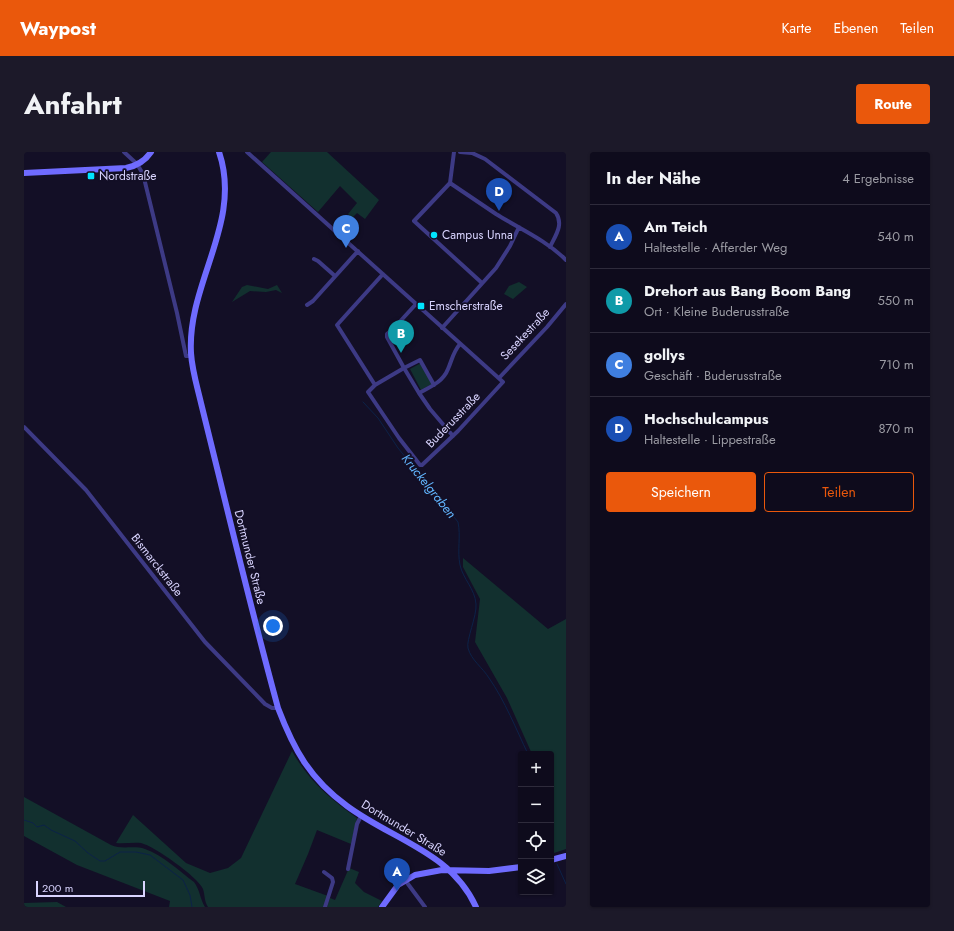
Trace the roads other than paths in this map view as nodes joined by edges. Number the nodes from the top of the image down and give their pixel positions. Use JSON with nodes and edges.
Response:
{"nodes":[{"id":1,"x":124,"y":152,"type":"edge"},
{"id":2,"x":151,"y":152,"type":"edge"},
{"id":3,"x":219,"y":152,"type":"edge"},
{"id":4,"x":247,"y":152,"type":"edge"},
{"id":5,"x":454,"y":152,"type":"edge"},
{"id":6,"x":460,"y":152,"type":"edge"},
{"id":7,"x":137,"y":164,"type":"junction"},
{"id":8,"x":24,"y":173,"type":"edge"},
{"id":9,"x":450,"y":183,"type":"junction"},
{"id":10,"x":519,"y":227,"type":"junction"},
{"id":11,"x":550,"y":247,"type":"junction"},
{"id":12,"x":358,"y":251,"type":"junction"},
{"id":13,"x":314,"y":259,"type":"dead end"},
{"id":14,"x":566,"y":260,"type":"edge"},
{"id":15,"x":383,"y":274,"type":"junction"},
{"id":16,"x":335,"y":276,"type":"junction"},
{"id":17,"x":482,"y":283,"type":"junction"},
{"id":18,"x":416,"y":304,"type":"junction"},
{"id":19,"x":566,"y":304,"type":"edge"},
{"id":20,"x":307,"y":305,"type":"dead end"},
{"id":21,"x":442,"y":328,"type":"junction"},
{"id":22,"x":460,"y":344,"type":"junction"},
{"id":23,"x":191,"y":356,"type":"junction"},
{"id":24,"x":404,"y":368,"type":"junction"},
{"id":25,"x":499,"y":378,"type":"junction"},
{"id":26,"x":375,"y":385,"type":"junction"},
{"id":27,"x":434,"y":385,"type":"junction"},
{"id":28,"x":419,"y":393,"type":"junction"},
{"id":29,"x":24,"y":426,"type":"edge"},
{"id":30,"x":453,"y":436,"type":"junction"},
{"id":31,"x":278,"y":708,"type":"junction"},
{"id":32,"x":361,"y":816,"type":"junction"},
{"id":33,"x":566,"y":856,"type":"edge"},
{"id":34,"x":554,"y":859,"type":"edge"},
{"id":35,"x":518,"y":867,"type":"edge"},
{"id":36,"x":348,"y":869,"type":"dead end"},
{"id":37,"x":451,"y":871,"type":"junction"},
{"id":38,"x":324,"y":872,"type":"dead end"},
{"id":39,"x":405,"y":880,"type":"junction"},
{"id":40,"x":325,"y":907,"type":"edge"},
{"id":41,"x":382,"y":907,"type":"edge"},
{"id":42,"x":425,"y":907,"type":"edge"},
{"id":43,"x":476,"y":907,"type":"edge"}],
"edges":[{"from":1,"to":7,"type":"street"},
{"from":2,"to":7,"type":"main road"},
{"from":3,"to":23,"type":"main road","name":"Dortmunder Straße"},
{"from":4,"to":12,"type":"street"},
{"from":5,"to":9,"type":"street"},
{"from":6,"to":11,"type":"street"},
{"from":7,"to":8,"type":"main road"},
{"from":7,"to":23,"type":"street"},
{"from":9,"to":10,"type":"street"},
{"from":9,"to":17,"type":"street"},
{"from":10,"to":11,"type":"street"},
{"from":10,"to":17,"type":"street"},
{"from":11,"to":14,"type":"street"},
{"from":12,"to":15,"type":"street"},
{"from":12,"to":16,"type":"street"},
{"from":13,"to":16,"type":"street"},
{"from":15,"to":18,"type":"street"},
{"from":15,"to":26,"type":"street"},
{"from":16,"to":20,"type":"street"},
{"from":17,"to":21,"type":"street"},
{"from":18,"to":21,"type":"street"},
{"from":18,"to":24,"type":"street"},
{"from":19,"to":25,"type":"street","name":"Sesekestraße"},
{"from":21,"to":22,"type":"street"},
{"from":22,"to":25,"type":"street"},
{"from":22,"to":27,"type":"street"},
{"from":23,"to":31,"type":"main road","name":"Dortmunder Straße"},
{"from":24,"to":26,"type":"street"},
{"from":24,"to":27,"type":"street"},
{"from":24,"to":28,"type":"street"},
{"from":25,"to":30,"type":"street","name":"Buderusstraße"},
{"from":26,"to":30,"type":"street","name":"Buderusstraße"},
{"from":27,"to":28,"type":"street"},
{"from":28,"to":30,"type":"street"},
{"from":29,"to":31,"type":"street","name":"Bismarckstraße"},
{"from":31,"to":32,"type":"main road","name":"Dortmunder Straße"},
{"from":32,"to":36,"type":"street"},
{"from":32,"to":37,"type":"main road","name":"Dortmunder Straße"},
{"from":33,"to":34,"type":"main road"},
{"from":35,"to":37,"type":"main road"},
{"from":37,"to":39,"type":"main road"},
{"from":37,"to":43,"type":"main road","name":"Dortmunder Straße"},
{"from":38,"to":40,"type":"street"},
{"from":39,"to":41,"type":"main road"},
{"from":39,"to":42,"type":"street"}]}
